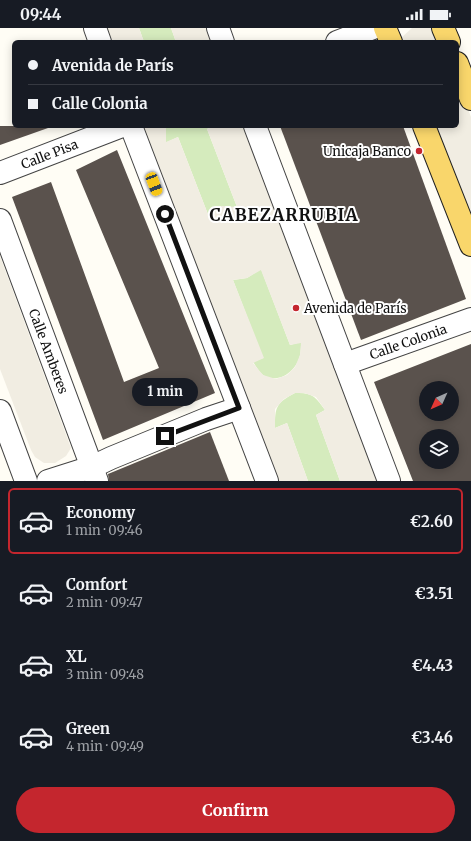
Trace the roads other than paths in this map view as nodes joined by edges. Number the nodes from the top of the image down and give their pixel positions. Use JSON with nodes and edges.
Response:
{"nodes":[{"id":1,"x":95,"y":28,"type":"edge"},
{"id":2,"x":218,"y":28,"type":"edge"},
{"id":3,"x":373,"y":28,"type":"edge"},
{"id":4,"x":385,"y":28,"type":"edge"},
{"id":5,"x":444,"y":28,"type":"edge"},
{"id":6,"x":99,"y":40,"type":"edge"},
{"id":7,"x":222,"y":40,"type":"edge"},
{"id":8,"x":342,"y":40,"type":"edge"},
{"id":9,"x":390,"y":40,"type":"edge"},
{"id":10,"x":448,"y":40,"type":"edge"},
{"id":11,"x":459,"y":68,"type":"edge"},
{"id":12,"x":471,"y":99,"type":"edge"},
{"id":13,"x":117,"y":128,"type":"edge"},
{"id":14,"x":132,"y":128,"type":"edge"},
{"id":15,"x":256,"y":128,"type":"edge"},
{"id":16,"x":425,"y":128,"type":"edge"},
{"id":17,"x":0,"y":173,"type":"edge"},
{"id":18,"x":0,"y":220,"type":"edge"},
{"id":19,"x":471,"y":245,"type":"edge"},
{"id":20,"x":471,"y":319,"type":"edge"},
{"id":21,"x":345,"y":364,"type":"junction"},
{"id":22,"x":239,"y":408,"type":"junction"},
{"id":23,"x":0,"y":411,"type":"edge"},
{"id":24,"x":95,"y":474,"type":"edge"},
{"id":25,"x":26,"y":481,"type":"edge"},
{"id":26,"x":48,"y":481,"type":"edge"},
{"id":27,"x":267,"y":481,"type":"edge"},
{"id":28,"x":389,"y":481,"type":"edge"}],
"edges":[{"from":1,"to":6,"type":"street"},
{"from":2,"to":7,"type":"street"},
{"from":3,"to":8,"type":"street"},
{"from":4,"to":9,"type":"main road"},
{"from":5,"to":10,"type":"main road"},
{"from":11,"to":12,"type":"main road"},
{"from":13,"to":17,"type":"street","name":"Calle Pisa"},
{"from":14,"to":22,"type":"street"},
{"from":15,"to":21,"type":"street"},
{"from":16,"to":19,"type":"main road"},
{"from":18,"to":24,"type":"street","name":"Calle Amberes"},
{"from":20,"to":21,"type":"street","name":"Calle Colonia"},
{"from":21,"to":28,"type":"street"},
{"from":22,"to":24,"type":"street"},
{"from":22,"to":27,"type":"street"},
{"from":23,"to":25,"type":"street"},
{"from":24,"to":26,"type":"street"}]}
